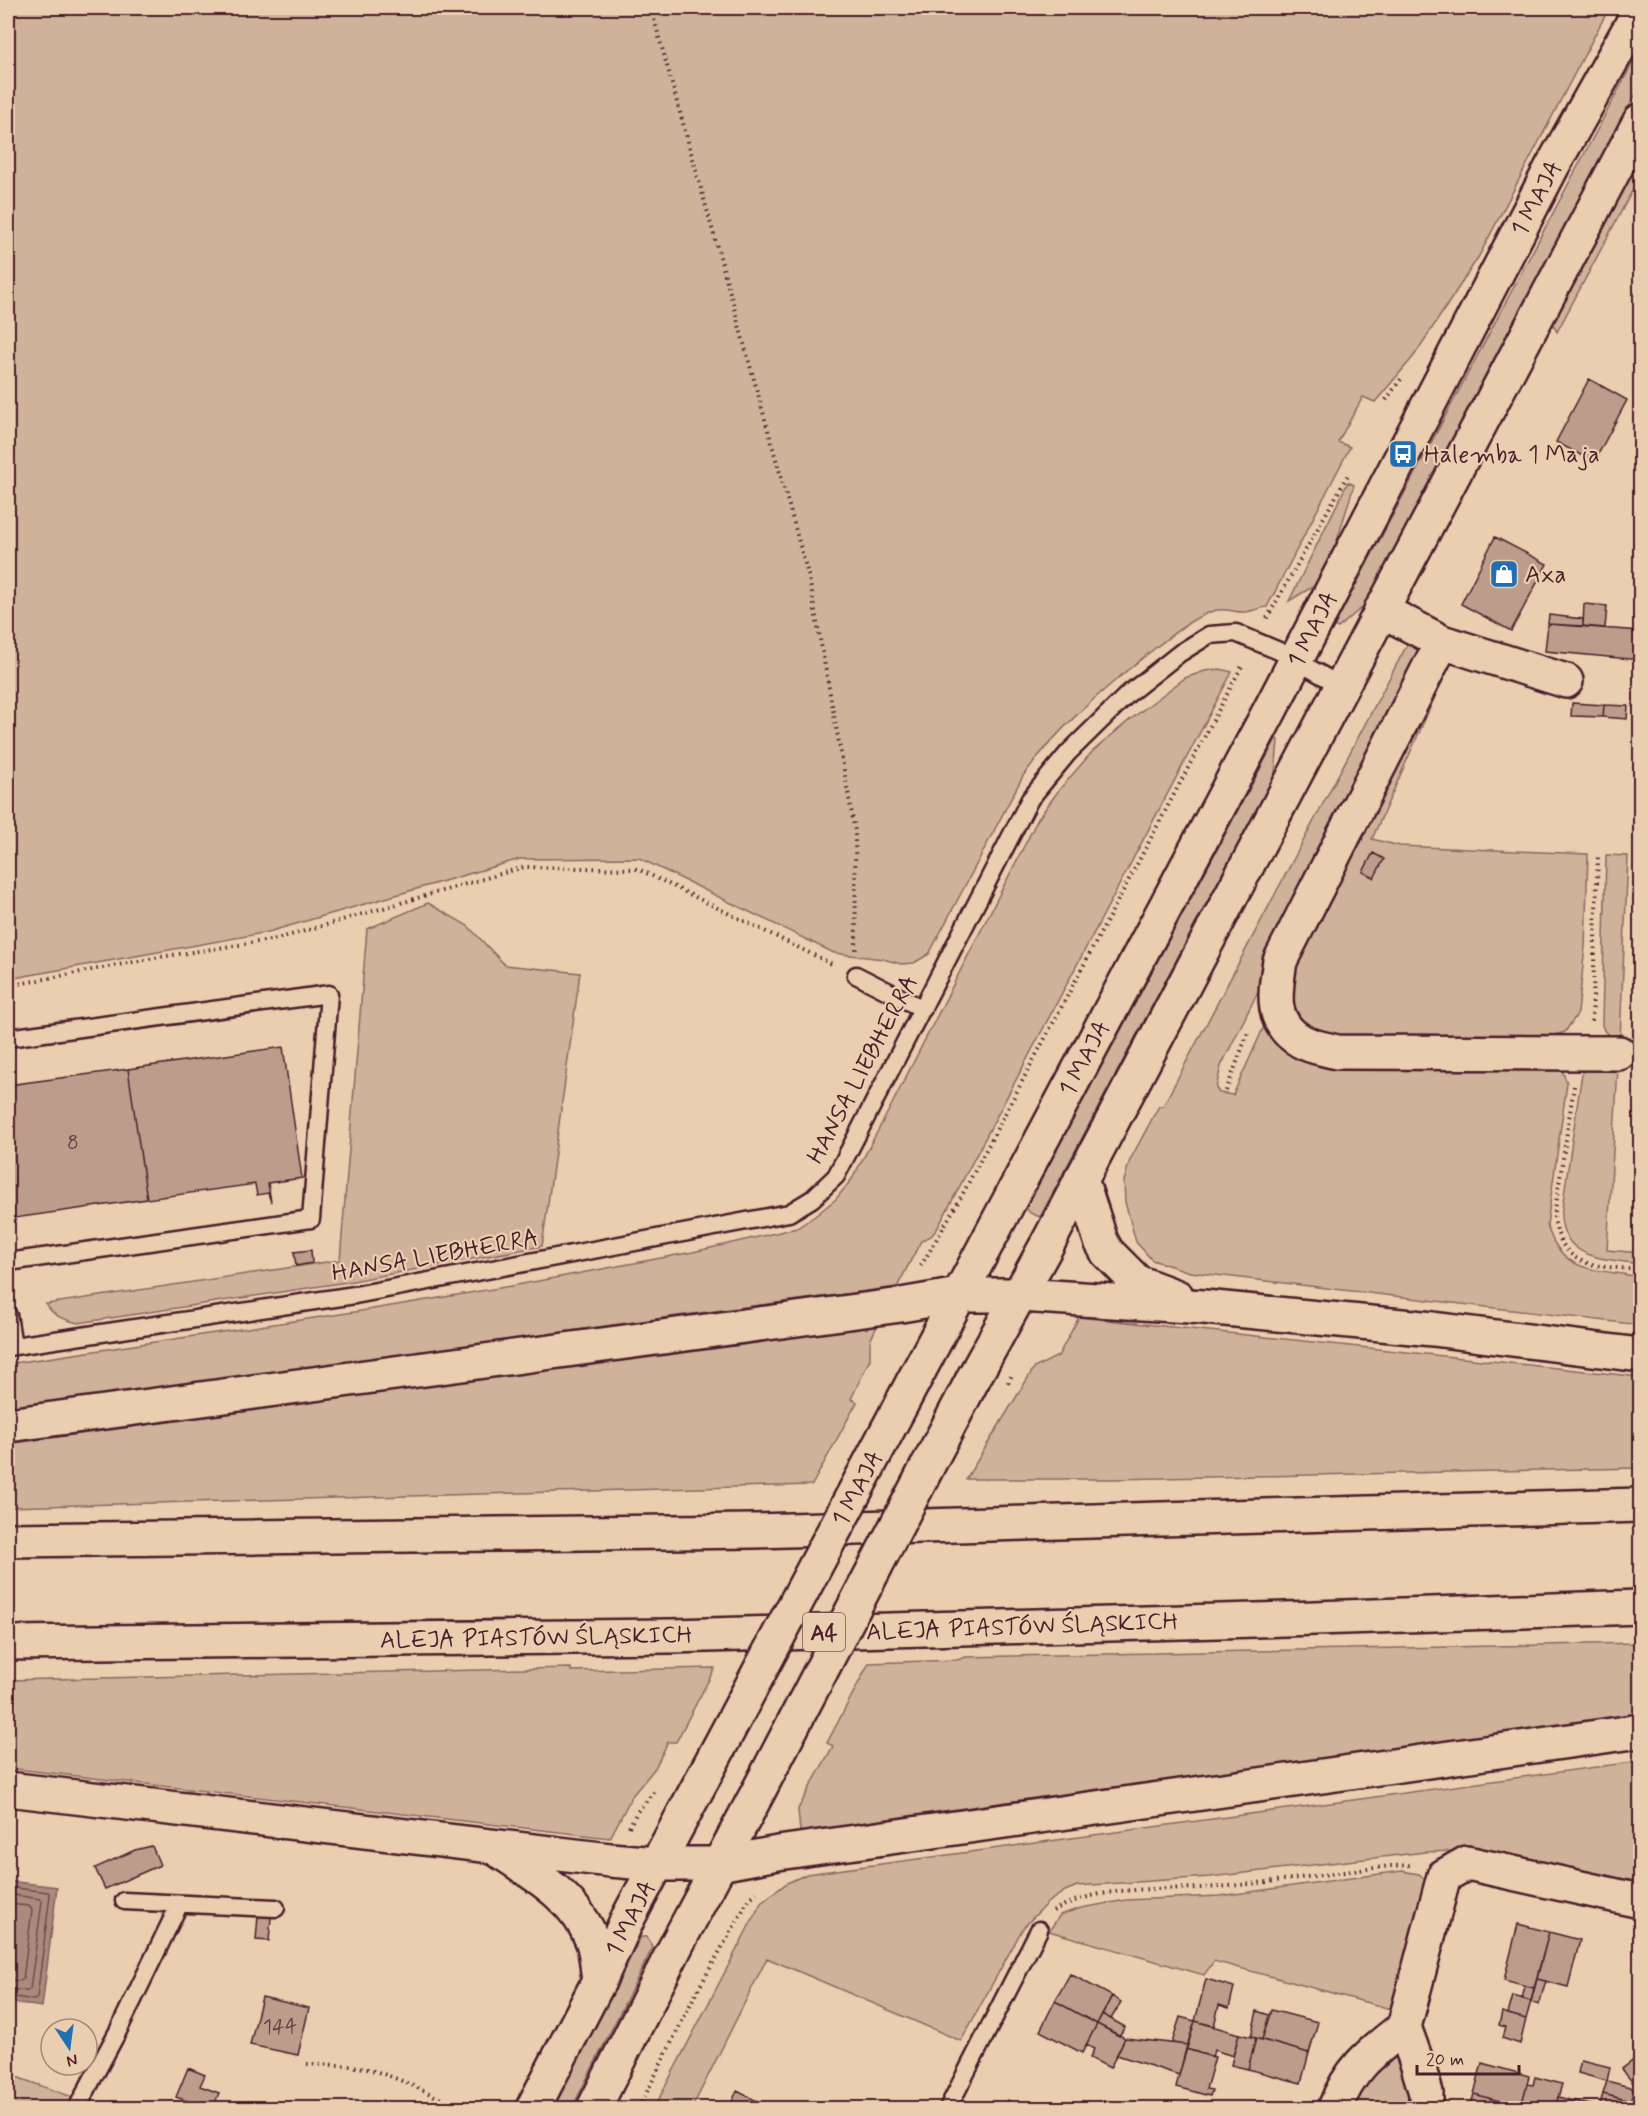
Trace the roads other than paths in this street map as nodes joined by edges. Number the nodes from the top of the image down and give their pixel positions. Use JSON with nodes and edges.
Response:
{"nodes":[{"id":1,"x":1641,"y":10,"type":"edge"},
{"id":2,"x":1641,"y":121,"type":"edge"},
{"id":3,"x":1381,"y":610,"type":"junction"},
{"id":4,"x":1442,"y":642,"type":"junction"},
{"id":5,"x":1296,"y":661,"type":"junction"},
{"id":6,"x":1566,"y":681,"type":"dead end"},
{"id":7,"x":1341,"y":686,"type":"junction"},
{"id":8,"x":856,"y":975,"type":"road end"},
{"id":9,"x":923,"y":1009,"type":"junction"},
{"id":10,"x":8,"y":1038,"type":"edge"},
{"id":11,"x":1618,"y":1053,"type":"dead end"},
{"id":12,"x":1082,"y":1179,"type":"junction"},
{"id":13,"x":8,"y":1262,"type":"edge"},
{"id":14,"x":958,"y":1295,"type":"junction"},
{"id":15,"x":1021,"y":1295,"type":"junction"},
{"id":16,"x":1204,"y":1307,"type":"junction"},
{"id":17,"x":8,"y":1315,"type":"edge"},
{"id":18,"x":10,"y":1346,"type":"edge"},
{"id":19,"x":1641,"y":1355,"type":"edge"},
{"id":20,"x":8,"y":1425,"type":"edge"},
{"id":21,"x":1641,"y":1505,"type":"edge"},
{"id":22,"x":8,"y":1540,"type":"edge"},
{"id":23,"x":1641,"y":1607,"type":"edge"},
{"id":24,"x":8,"y":1643,"type":"edge"},
{"id":25,"x":1641,"y":1731,"type":"edge"},
{"id":26,"x":8,"y":1789,"type":"edge"},
{"id":27,"x":491,"y":1845,"type":"junction"},
{"id":28,"x":657,"y":1864,"type":"junction"},
{"id":29,"x":719,"y":1864,"type":"junction"},
{"id":30,"x":124,"y":1901,"type":"dead end"},
{"id":31,"x":1641,"y":1901,"type":"edge"},
{"id":32,"x":179,"y":1905,"type":"junction"},
{"id":33,"x":276,"y":1908,"type":"dead end"},
{"id":34,"x":1039,"y":1930,"type":"road end"},
{"id":35,"x":599,"y":1981,"type":"junction"},
{"id":36,"x":1404,"y":2027,"type":"junction"},
{"id":37,"x":77,"y":2109,"type":"edge"},
{"id":38,"x":533,"y":2109,"type":"edge"},
{"id":39,"x":594,"y":2109,"type":"edge"},
{"id":40,"x":948,"y":2109,"type":"edge"},
{"id":41,"x":1335,"y":2109,"type":"edge"},
{"id":42,"x":1426,"y":2109,"type":"edge"}],
"edges":[{"from":1,"to":5,"type":"main road","name":"1 MAJA"},
{"from":2,"to":3,"type":"main road"},
{"from":3,"to":4,"type":"main road"},
{"from":3,"to":7,"type":"main road"},
{"from":4,"to":6,"type":"main road"},
{"from":4,"to":11,"type":"main road"},
{"from":5,"to":7,"type":"lane","name":"HANSA LIEBHERRA"},
{"from":5,"to":9,"type":"lane","name":"HANSA LIEBHERRA"},
{"from":5,"to":14,"type":"main road","name":"1 MAJA"},
{"from":7,"to":12,"type":"main road"},
{"from":8,"to":9,"type":"lane"},
{"from":9,"to":18,"type":"lane","name":"HANSA LIEBHERRA"},
{"from":10,"to":13,"type":"lane"},
{"from":12,"to":15,"type":"main road"},
{"from":12,"to":16,"type":"main road"},
{"from":14,"to":15,"type":"main road"},
{"from":14,"to":20,"type":"main road"},
{"from":14,"to":28,"type":"main road","name":"1 MAJA","bridge":true},
{"from":15,"to":16,"type":"main road"},
{"from":15,"to":29,"type":"main road","bridge":true},
{"from":16,"to":19,"type":"main road"},
{"from":17,"to":18,"type":"lane"},
{"from":21,"to":22,"type":"main road"},
{"from":23,"to":24,"type":"main road","name":"ALEJA PIASTÓW ŚLĄSKICH","number":"A4"},
{"from":25,"to":29,"type":"main road"},
{"from":26,"to":27,"type":"main road"},
{"from":27,"to":28,"type":"main road"},
{"from":27,"to":35,"type":"main road"},
{"from":28,"to":29,"type":"main road"},
{"from":28,"to":35,"type":"main road","name":"1 MAJA"},
{"from":29,"to":39,"type":"main road"},
{"from":30,"to":32,"type":"lane"},
{"from":31,"to":36,"type":"main road"},
{"from":32,"to":33,"type":"lane"},
{"from":32,"to":37,"type":"lane"},
{"from":34,"to":40,"type":"lane"},
{"from":35,"to":38,"type":"main road","name":"1 MAJA"},
{"from":36,"to":41,"type":"main road"},
{"from":36,"to":42,"type":"main road"}]}
